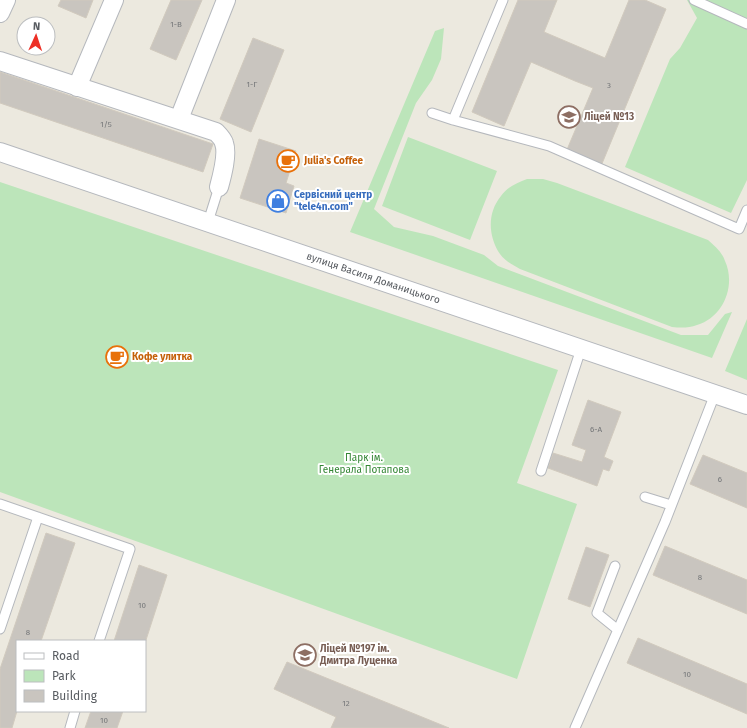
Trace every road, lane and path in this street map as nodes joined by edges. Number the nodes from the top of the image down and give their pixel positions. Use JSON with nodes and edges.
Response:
{"nodes":[{"id":1,"x":6,"y":0,"type":"edge"},
{"id":2,"x":114,"y":0,"type":"edge"},
{"id":3,"x":226,"y":0,"type":"edge"},
{"id":4,"x":503,"y":0,"type":"edge"},
{"id":5,"x":694,"y":0,"type":"edge"},
{"id":6,"x":0,"y":13,"type":"edge"},
{"id":7,"x":747,"y":24,"type":"edge"},
{"id":8,"x":0,"y":61,"type":"edge"},
{"id":9,"x":77,"y":86,"type":"junction"},
{"id":10,"x":432,"y":112,"type":"dead end"},
{"id":11,"x":179,"y":119,"type":"junction"},
{"id":12,"x":453,"y":120,"type":"junction"},
{"id":13,"x":0,"y":152,"type":"edge"},
{"id":14,"x":219,"y":187,"type":"joint"},
{"id":15,"x":747,"y":210,"type":"edge"},
{"id":16,"x":208,"y":222,"type":"junction"},
{"id":17,"x":581,"y":349,"type":"junction"},
{"id":18,"x":715,"y":394,"type":"junction"},
{"id":19,"x":747,"y":405,"type":"edge"},
{"id":20,"x":540,"y":471,"type":"dead end"},
{"id":21,"x":645,"y":496,"type":"dead end"},
{"id":22,"x":0,"y":504,"type":"edge"},
{"id":23,"x":671,"y":506,"type":"junction"},
{"id":24,"x":38,"y":517,"type":"junction"},
{"id":25,"x":615,"y":566,"type":"dead end"},
{"id":26,"x":0,"y":629,"type":"edge"},
{"id":27,"x":618,"y":630,"type":"junction"},
{"id":28,"x":99,"y":640,"type":"edge"},
{"id":29,"x":75,"y":712,"type":"edge"},
{"id":30,"x":70,"y":728,"type":"edge"},
{"id":31,"x":575,"y":728,"type":"edge"}],
"edges":[{"from":1,"to":6,"type":"street"},
{"from":2,"to":9,"type":"street"},
{"from":3,"to":11,"type":"street"},
{"from":4,"to":12,"type":"lane"},
{"from":5,"to":7,"type":"lane"},
{"from":8,"to":9,"type":"street"},
{"from":9,"to":11,"type":"street"},
{"from":10,"to":12,"type":"lane"},
{"from":11,"to":14,"type":"street"},
{"from":12,"to":15,"type":"lane"},
{"from":13,"to":16,"type":"street","name":"вулиця Василя Доманицького"},
{"from":14,"to":16,"type":"lane"},
{"from":16,"to":17,"type":"street","name":"вулиця Василя Доманицького"},
{"from":17,"to":18,"type":"street","name":"вулиця Василя Доманицького"},
{"from":17,"to":20,"type":"lane"},
{"from":18,"to":19,"type":"street","name":"вулиця Василя Доманицького"},
{"from":18,"to":23,"type":"lane"},
{"from":21,"to":23,"type":"lane"},
{"from":22,"to":24,"type":"lane"},
{"from":23,"to":27,"type":"lane"},
{"from":24,"to":26,"type":"lane"},
{"from":24,"to":28,"type":"lane"},
{"from":25,"to":27,"type":"lane"},
{"from":27,"to":31,"type":"lane"},
{"from":29,"to":30,"type":"lane"}]}
